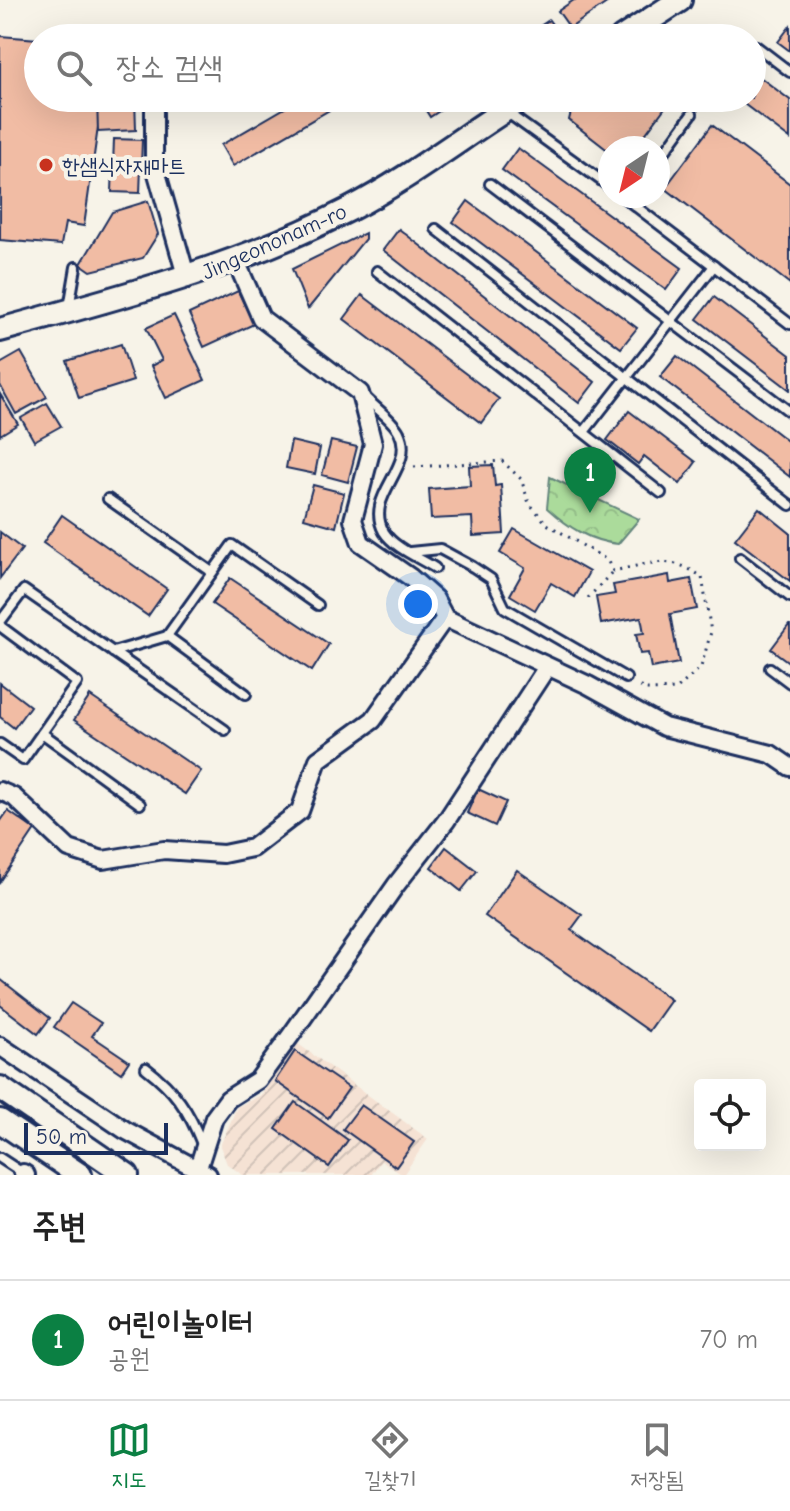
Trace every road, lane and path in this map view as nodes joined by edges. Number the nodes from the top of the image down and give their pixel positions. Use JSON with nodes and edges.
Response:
{"nodes":[{"id":1,"x":680,"y":0,"type":"edge"},
{"id":2,"x":643,"y":24,"type":"edge"},
{"id":3,"x":766,"y":54,"type":"edge"},
{"id":4,"x":790,"y":72,"type":"edge"},
{"id":5,"x":154,"y":112,"type":"edge"},
{"id":6,"x":502,"y":112,"type":"edge"},
{"id":7,"x":508,"y":112,"type":"edge"},
{"id":8,"x":692,"y":114,"type":"dead end"},
{"id":9,"x":670,"y":144,"type":"edge"},
{"id":10,"x":598,"y":178,"type":"edge"},
{"id":11,"x":490,"y":184,"type":"dead end"},
{"id":12,"x":641,"y":208,"type":"edge"},
{"id":13,"x":436,"y":229,"type":"dead end"},
{"id":14,"x":236,"y":261,"type":"junction"},
{"id":15,"x":714,"y":266,"type":"junction"},
{"id":16,"x":76,"y":267,"type":"dead end"},
{"id":17,"x":377,"y":271,"type":"dead end"},
{"id":18,"x":187,"y":279,"type":"junction"},
{"id":19,"x":68,"y":312,"type":"junction"},
{"id":20,"x":670,"y":322,"type":"junction"},
{"id":21,"x":790,"y":324,"type":"edge"},
{"id":22,"x":0,"y":330,"type":"edge"},
{"id":23,"x":626,"y":378,"type":"junction"},
{"id":24,"x":360,"y":393,"type":"junction"},
{"id":25,"x":790,"y":412,"type":"edge"},
{"id":26,"x":584,"y":432,"type":"junction"},
{"id":27,"x":398,"y":469,"type":"junction"},
{"id":28,"x":661,"y":493,"type":"dead end"},
{"id":29,"x":108,"y":499,"type":"dead end"},
{"id":30,"x":790,"y":505,"type":"edge"},
{"id":31,"x":410,"y":552,"type":"junction"},
{"id":32,"x":740,"y":558,"type":"dead end"},
{"id":33,"x":435,"y":568,"type":"dead end"},
{"id":34,"x":613,"y":571,"type":"junction"},
{"id":35,"x":212,"y":572,"type":"junction"},
{"id":36,"x":790,"y":597,"type":"edge"},
{"id":37,"x":588,"y":598,"type":"dead end"},
{"id":38,"x":318,"y":605,"type":"dead end"},
{"id":39,"x":445,"y":618,"type":"junction"},
{"id":40,"x":0,"y":624,"type":"edge"},
{"id":41,"x":167,"y":636,"type":"junction"},
{"id":42,"x":113,"y":652,"type":"junction"},
{"id":43,"x":547,"y":667,"type":"junction"},
{"id":44,"x":770,"y":668,"type":"dead end"},
{"id":45,"x":626,"y":678,"type":"joint"},
{"id":46,"x":790,"y":683,"type":"edge"},
{"id":47,"x":246,"y":694,"type":"dead end"},
{"id":48,"x":225,"y":730,"type":"dead end"},
{"id":49,"x":42,"y":733,"type":"junction"},
{"id":50,"x":0,"y":744,"type":"edge"},
{"id":51,"x":790,"y":767,"type":"edge"},
{"id":52,"x":0,"y":791,"type":"edge"},
{"id":53,"x":140,"y":804,"type":"dead end"},
{"id":54,"x":0,"y":1046,"type":"edge"},
{"id":55,"x":146,"y":1068,"type":"dead end"},
{"id":56,"x":0,"y":1088,"type":"edge"},
{"id":57,"x":0,"y":1121,"type":"edge"},
{"id":58,"x":204,"y":1149,"type":"junction"},
{"id":59,"x":0,"y":1158,"type":"edge"},
{"id":60,"x":203,"y":1171,"type":"edge"},
{"id":61,"x":24,"y":1174,"type":"edge"},
{"id":62,"x":80,"y":1175,"type":"edge"},
{"id":63,"x":127,"y":1175,"type":"edge"}],
"edges":[{"from":1,"to":2,"type":"main road"},
{"from":3,"to":4,"type":"lane"},
{"from":5,"to":18,"type":"street"},
{"from":6,"to":14,"type":"main road","name":"Jingeononam-ro"},
{"from":7,"to":10,"type":"lane"},
{"from":8,"to":9,"type":"lane"},
{"from":11,"to":20,"type":"lane"},
{"from":12,"to":15,"type":"lane"},
{"from":13,"to":23,"type":"lane"},
{"from":14,"to":18,"type":"main road","name":"Jingeononam-ro"},
{"from":14,"to":24,"type":"street"},
{"from":15,"to":20,"type":"lane"},
{"from":15,"to":21,"type":"lane"},
{"from":16,"to":19,"type":"lane"},
{"from":17,"to":26,"type":"lane"},
{"from":18,"to":19,"type":"main road","name":"Jingeononam-ro"},
{"from":19,"to":22,"type":"main road","name":"Jingeononam-ro"},
{"from":20,"to":23,"type":"lane"},
{"from":20,"to":25,"type":"lane"},
{"from":23,"to":26,"type":"lane"},
{"from":23,"to":30,"type":"lane"},
{"from":24,"to":27,"type":"lane"},
{"from":24,"to":39,"type":"street"},
{"from":26,"to":28,"type":"lane"},
{"from":27,"to":31,"type":"lane"},
{"from":27,"to":34,"type":"path"},
{"from":29,"to":35,"type":"lane"},
{"from":31,"to":33,"type":"lane"},
{"from":31,"to":45,"type":"lane"},
{"from":32,"to":36,"type":"lane"},
{"from":34,"to":37,"type":"path"},
{"from":34,"to":45,"type":"path"},
{"from":35,"to":38,"type":"lane"},
{"from":35,"to":41,"type":"lane"},
{"from":39,"to":43,"type":"street"},
{"from":39,"to":52,"type":"street"},
{"from":40,"to":42,"type":"lane"},
{"from":40,"to":49,"type":"lane"},
{"from":41,"to":42,"type":"lane"},
{"from":41,"to":47,"type":"lane"},
{"from":42,"to":48,"type":"lane"},
{"from":43,"to":51,"type":"street"},
{"from":43,"to":58,"type":"street"},
{"from":44,"to":46,"type":"lane"},
{"from":49,"to":50,"type":"lane"},
{"from":49,"to":53,"type":"lane"},
{"from":54,"to":60,"type":"street"},
{"from":55,"to":58,"type":"lane"},
{"from":56,"to":63,"type":"main road"},
{"from":57,"to":62,"type":"main road"},
{"from":58,"to":60,"type":"street"},
{"from":59,"to":61,"type":"lane"}]}
